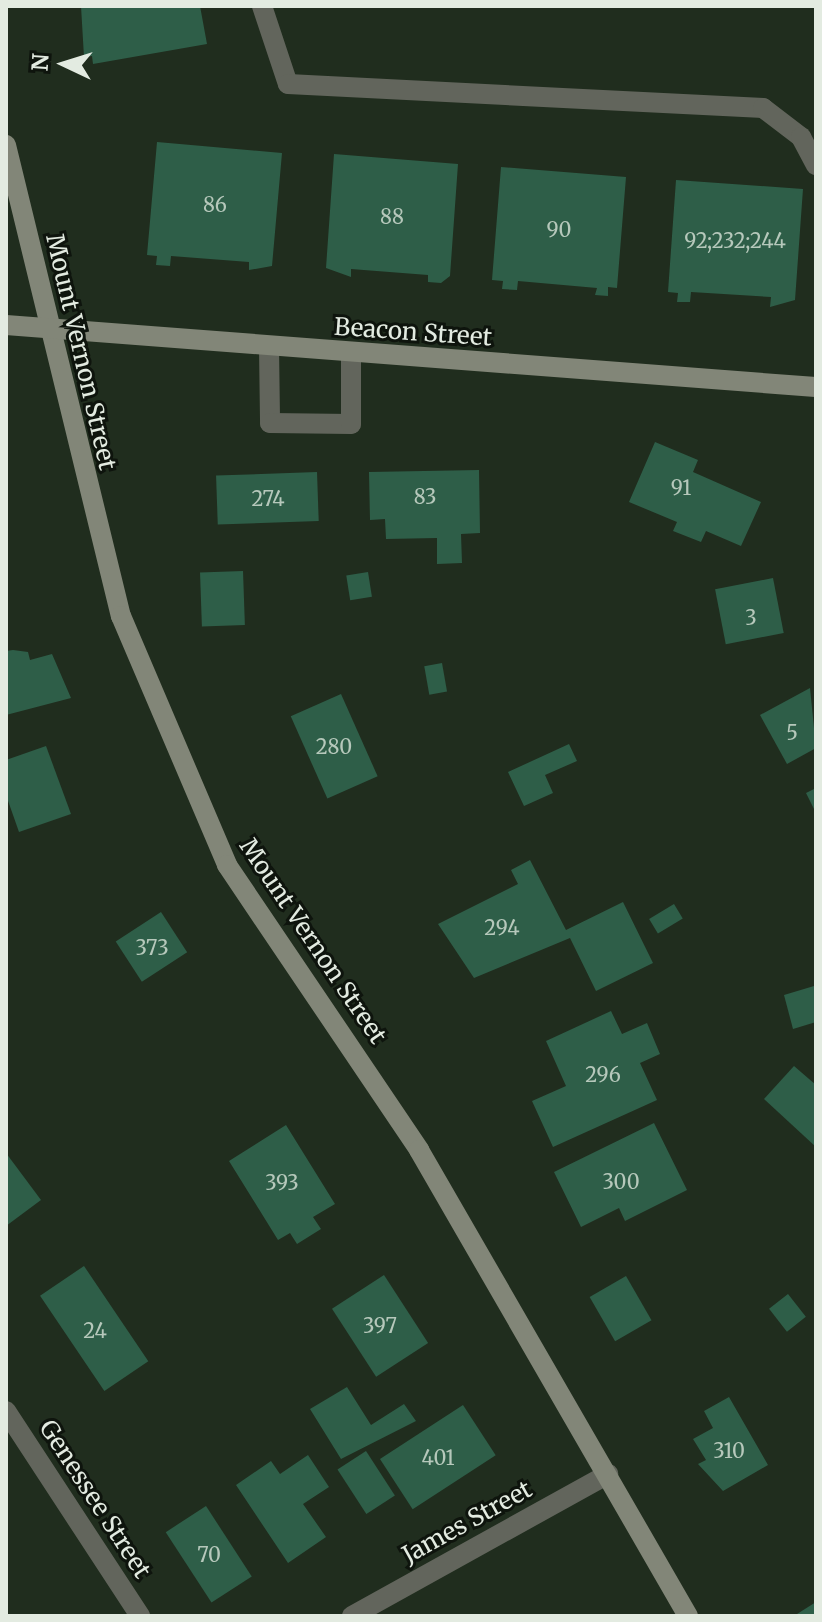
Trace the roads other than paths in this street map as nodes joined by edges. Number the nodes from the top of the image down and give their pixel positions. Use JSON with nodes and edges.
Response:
{"nodes":[{"id":1,"x":262,"y":6,"type":"edge"},
{"id":2,"x":6,"y":145,"type":"edge"},
{"id":3,"x":816,"y":165,"type":"edge"},
{"id":4,"x":6,"y":325,"type":"edge"},
{"id":5,"x":48,"y":329,"type":"junction"},
{"id":6,"x":269,"y":347,"type":"junction"},
{"id":7,"x":351,"y":353,"type":"junction"},
{"id":8,"x":816,"y":387,"type":"edge"},
{"id":9,"x":6,"y":1411,"type":"edge"},
{"id":10,"x":608,"y":1474,"type":"junction"},
{"id":11,"x":140,"y":1616,"type":"edge"},
{"id":12,"x":352,"y":1616,"type":"edge"},
{"id":13,"x":688,"y":1616,"type":"edge"}],
"edges":[{"from":1,"to":3,"type":"street"},
{"from":2,"to":5,"type":"main road","name":"Mount Vernon Street"},
{"from":4,"to":5,"type":"main road","name":"Beacon Street"},
{"from":5,"to":6,"type":"main road","name":"Beacon Street"},
{"from":5,"to":10,"type":"main road","name":"Mount Vernon Street"},
{"from":6,"to":7,"type":"main road","name":"Beacon Street"},
{"from":6,"to":7,"type":"street"},
{"from":7,"to":8,"type":"main road","name":"Beacon Street"},
{"from":9,"to":11,"type":"street","name":"Genessee Street"},
{"from":10,"to":12,"type":"street","name":"James Street"},
{"from":10,"to":13,"type":"main road","name":"Mount Vernon Street"}]}
